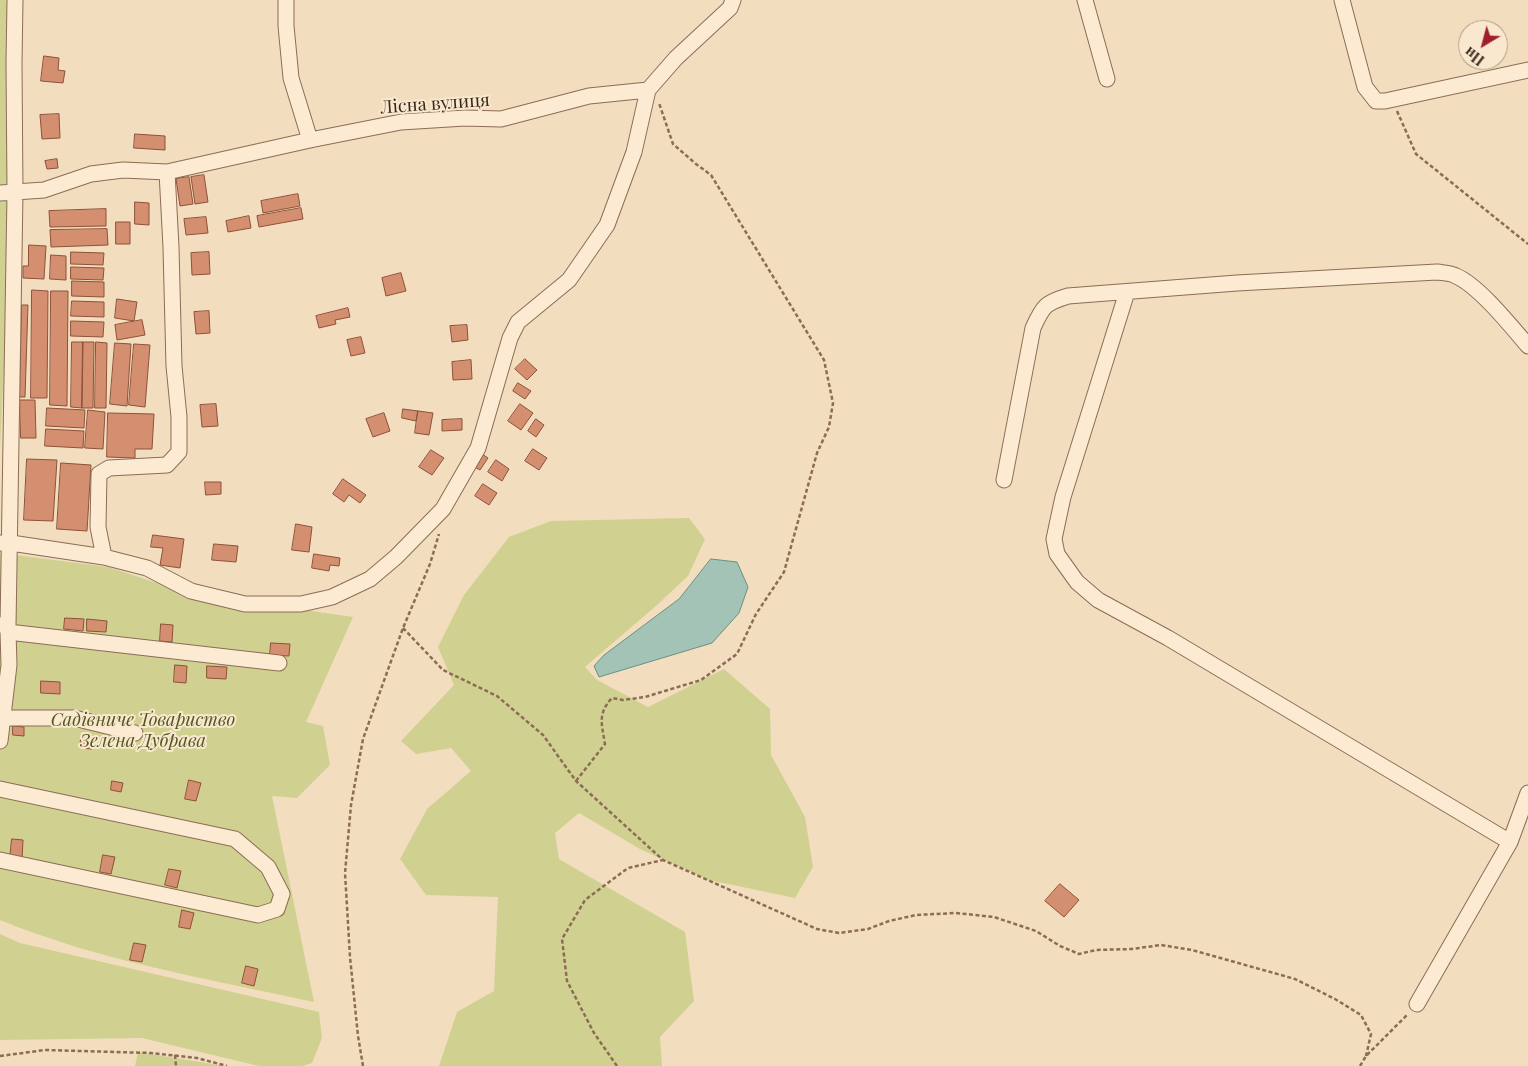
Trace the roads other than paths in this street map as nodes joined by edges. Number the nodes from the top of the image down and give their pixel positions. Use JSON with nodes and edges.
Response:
{"nodes":[{"id":1,"x":16,"y":0,"type":"edge"},
{"id":2,"x":286,"y":0,"type":"edge"},
{"id":3,"x":1085,"y":0,"type":"edge"},
{"id":4,"x":1342,"y":0,"type":"edge"},
{"id":5,"x":736,"y":3,"type":"edge"},
{"id":6,"x":1528,"y":70,"type":"edge"},
{"id":7,"x":1107,"y":79,"type":"dead end"},
{"id":8,"x":648,"y":90,"type":"junction"},
{"id":9,"x":310,"y":140,"type":"junction"},
{"id":10,"x":167,"y":172,"type":"junction"},
{"id":11,"x":8,"y":193,"type":"edge"},
{"id":12,"x":1127,"y":292,"type":"junction"},
{"id":13,"x":1528,"y":346,"type":"edge"},
{"id":14,"x":1004,"y":480,"type":"dead end"},
{"id":15,"x":5,"y":543,"type":"edge"},
{"id":16,"x":104,"y":557,"type":"junction"},
{"id":17,"x":5,"y":628,"type":"edge"},
{"id":18,"x":279,"y":663,"type":"dead end"},
{"id":19,"x":2,"y":719,"type":"edge"},
{"id":20,"x":135,"y":733,"type":"dead end"},
{"id":21,"x":0,"y":742,"type":"edge"},
{"id":22,"x":0,"y":789,"type":"edge"},
{"id":23,"x":1528,"y":793,"type":"edge"},
{"id":24,"x":1510,"y":842,"type":"junction"},
{"id":25,"x":0,"y":860,"type":"edge"},
{"id":26,"x":1418,"y":1004,"type":"road end"}],
"edges":[{"from":1,"to":11,"type":"street"},
{"from":2,"to":9,"type":"street"},
{"from":3,"to":7,"type":"street"},
{"from":4,"to":6,"type":"street"},
{"from":5,"to":8,"type":"street"},
{"from":8,"to":9,"type":"street","name":"Лісна вулиця"},
{"from":8,"to":16,"type":"street"},
{"from":9,"to":10,"type":"street","name":"Лісна вулиця"},
{"from":10,"to":11,"type":"street","name":"Лісна вулиця"},
{"from":10,"to":16,"type":"street"},
{"from":11,"to":15,"type":"street"},
{"from":12,"to":13,"type":"street"},
{"from":12,"to":14,"type":"street"},
{"from":12,"to":24,"type":"street"},
{"from":15,"to":16,"type":"street"},
{"from":15,"to":17,"type":"street"},
{"from":17,"to":18,"type":"street"},
{"from":17,"to":19,"type":"street"},
{"from":19,"to":20,"type":"street"},
{"from":19,"to":21,"type":"street"},
{"from":22,"to":25,"type":"street"},
{"from":23,"to":24,"type":"street"},
{"from":24,"to":26,"type":"street"}]}
